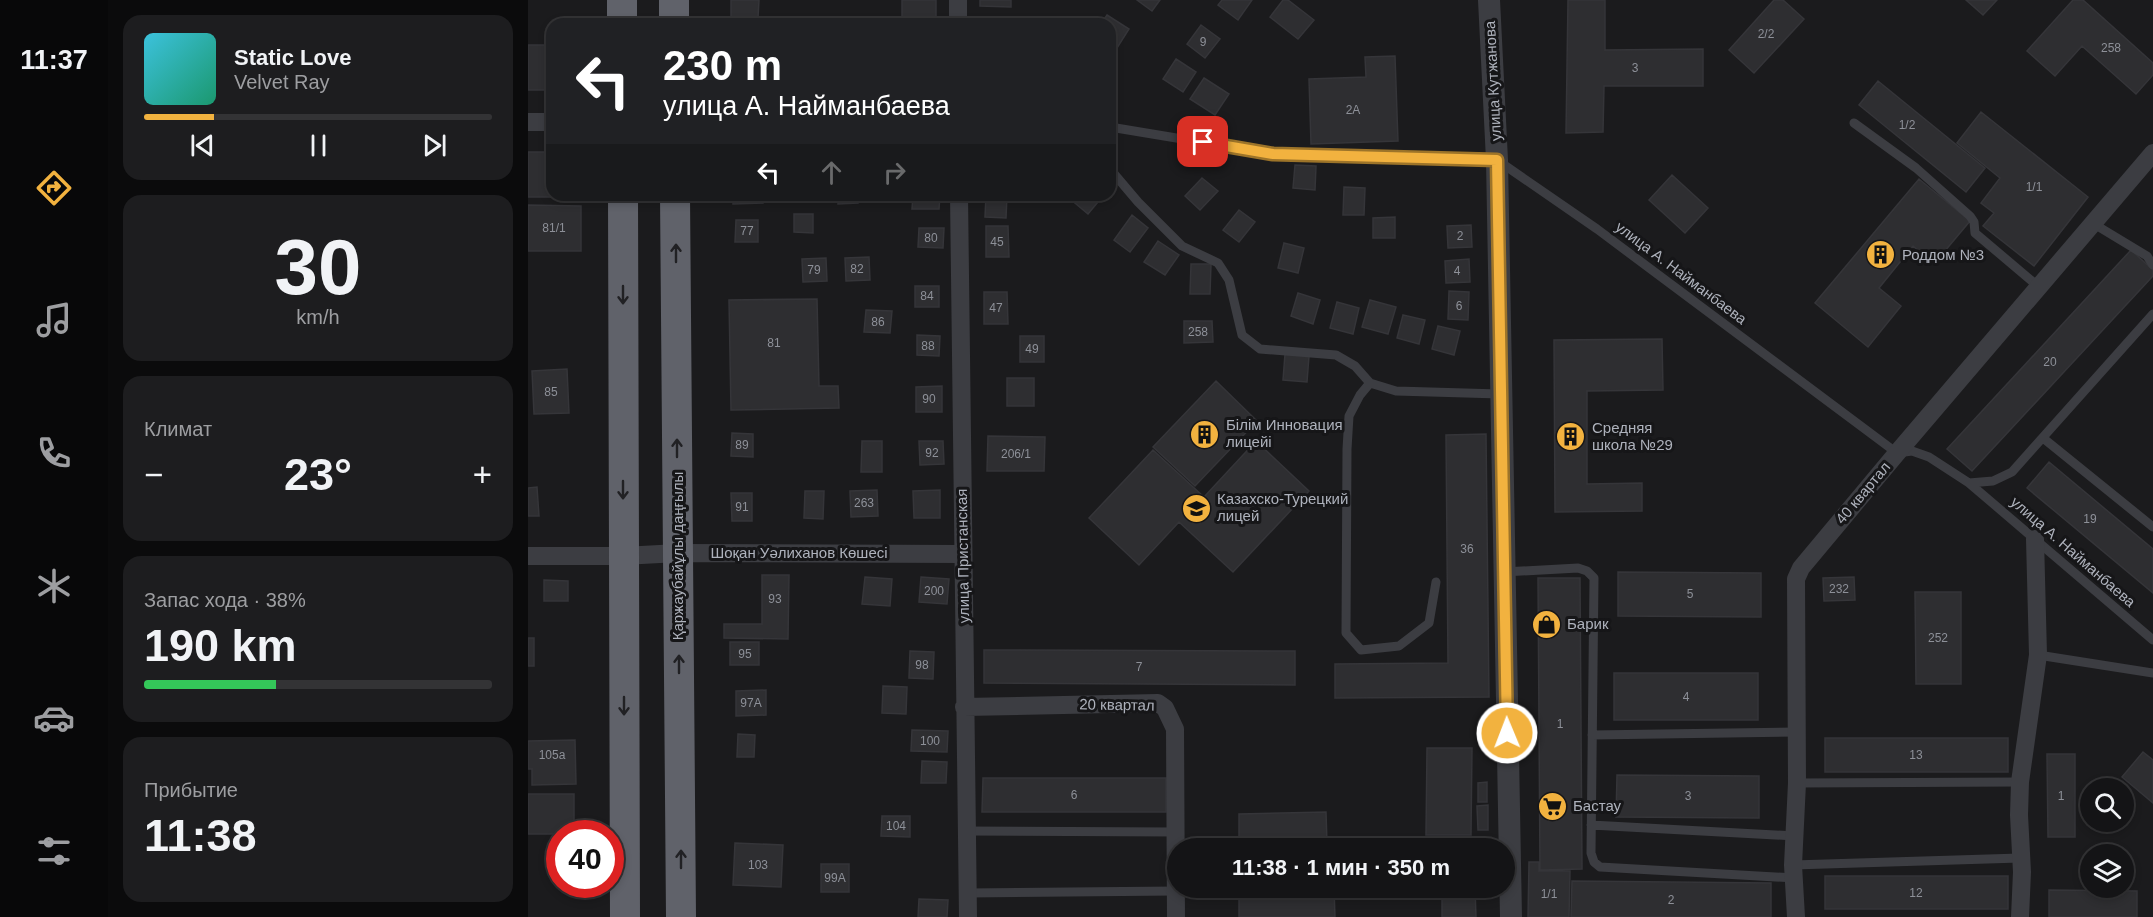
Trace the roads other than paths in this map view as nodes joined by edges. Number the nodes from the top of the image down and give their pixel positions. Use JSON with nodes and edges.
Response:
{"nodes":[{"id":1,"x":622,"y":0,"type":"edge"},
{"id":2,"x":674,"y":0,"type":"edge"},
{"id":3,"x":958,"y":0,"type":"edge"},
{"id":4,"x":1489,"y":0,"type":"edge"},
{"id":5,"x":622,"y":18,"type":"edge"},
{"id":6,"x":674,"y":18,"type":"edge"},
{"id":7,"x":958,"y":18,"type":"edge"},
{"id":8,"x":528,"y":122,"type":"edge"},
{"id":9,"x":546,"y":122,"type":"edge"},
{"id":10,"x":1854,"y":123,"type":"dead end"},
{"id":11,"x":1116,"y":128,"type":"edge"},
{"id":12,"x":2153,"y":153,"type":"edge"},
{"id":13,"x":1497,"y":160,"type":"junction"},
{"id":14,"x":1116,"y":177,"type":"edge"},
{"id":15,"x":622,"y":201,"type":"edge"},
{"id":16,"x":675,"y":201,"type":"edge"},
{"id":17,"x":959,"y":201,"type":"edge"},
{"id":18,"x":2094,"y":224,"type":"junction"},
{"id":19,"x":2153,"y":265,"type":"edge"},
{"id":20,"x":2039,"y":287,"type":"junction"},
{"id":21,"x":2153,"y":314,"type":"edge"},
{"id":22,"x":1370,"y":383,"type":"junction"},
{"id":23,"x":1500,"y":394,"type":"junction"},
{"id":24,"x":2043,"y":438,"type":"junction"},
{"id":25,"x":1897,"y":453,"type":"junction"},
{"id":26,"x":1969,"y":483,"type":"junction"},
{"id":27,"x":2153,"y":527,"type":"edge"},
{"id":28,"x":2036,"y":539,"type":"junction"},
{"id":29,"x":678,"y":553,"type":"junction"},
{"id":30,"x":962,"y":554,"type":"junction"},
{"id":31,"x":528,"y":556,"type":"edge"},
{"id":32,"x":623,"y":556,"type":"junction"},
{"id":33,"x":1504,"y":572,"type":"junction"},
{"id":34,"x":1436,"y":582,"type":"dead end"},
{"id":35,"x":2153,"y":640,"type":"edge"},
{"id":36,"x":2038,"y":655,"type":"junction"},
{"id":37,"x":2153,"y":673,"type":"edge"},
{"id":38,"x":964,"y":707,"type":"junction"},
{"id":39,"x":1797,"y":732,"type":"junction"},
{"id":40,"x":1592,"y":735,"type":"junction"},
{"id":41,"x":2020,"y":782,"type":"junction"},
{"id":42,"x":1797,"y":783,"type":"junction"},
{"id":43,"x":1591,"y":825,"type":"junction"},
{"id":44,"x":966,"y":831,"type":"junction"},
{"id":45,"x":1175,"y":832,"type":"junction"},
{"id":46,"x":1795,"y":836,"type":"junction"},
{"id":47,"x":1175,"y":838,"type":"edge"},
{"id":48,"x":2020,"y":858,"type":"junction"},
{"id":49,"x":1794,"y":872,"type":"junction"},
{"id":50,"x":1167,"y":891,"type":"edge"},
{"id":51,"x":967,"y":893,"type":"junction"},
{"id":52,"x":1176,"y":898,"type":"edge"},
{"id":53,"x":625,"y":917,"type":"edge"},
{"id":54,"x":681,"y":917,"type":"edge"},
{"id":55,"x":968,"y":917,"type":"edge"},
{"id":56,"x":1176,"y":917,"type":"edge"},
{"id":57,"x":1511,"y":917,"type":"edge"},
{"id":58,"x":1796,"y":917,"type":"edge"},
{"id":59,"x":2020,"y":917,"type":"edge"}],
"edges":[{"from":1,"to":5,"type":"highway"},
{"from":2,"to":6,"type":"highway"},
{"from":3,"to":7,"type":"street"},
{"from":4,"to":13,"type":"street","name":"улица Кутжанова"},
{"from":8,"to":9,"type":"street"},
{"from":10,"to":20,"type":"lane"},
{"from":11,"to":13,"type":"lane"},
{"from":12,"to":18,"type":"street","name":"40 квартал"},
{"from":13,"to":23,"type":"street","name":"улица Кутжанова"},
{"from":13,"to":25,"type":"lane","name":"улица А. Найманбаева"},
{"from":14,"to":22,"type":"lane"},
{"from":15,"to":32,"type":"highway","one_way":true},
{"from":29,"to":16,"type":"highway","name":"Қаржаубайұлы даңғылы","one_way":true},
{"from":17,"to":30,"type":"street","name":"улица Пристанская"},
{"from":18,"to":19,"type":"lane"},
{"from":18,"to":20,"type":"street","name":"40 квартал"},
{"from":20,"to":25,"type":"street","name":"40 квартал"},
{"from":21,"to":24,"type":"lane"},
{"from":22,"to":23,"type":"lane"},
{"from":22,"to":34,"type":"lane"},
{"from":23,"to":33,"type":"street","name":"улица Кутжанова"},
{"from":24,"to":26,"type":"lane"},
{"from":24,"to":27,"type":"lane"},
{"from":25,"to":26,"type":"lane","name":"улица А. Найманбаева"},
{"from":25,"to":39,"type":"street","name":"40 квартал"},
{"from":26,"to":28,"type":"lane","name":"улица А. Найманбаева"},
{"from":28,"to":35,"type":"lane","name":"улица А. Найманбаева"},
{"from":28,"to":36,"type":"street"},
{"from":29,"to":30,"type":"street","name":"Шоқан Уәлиханов Көшесі"},
{"from":29,"to":32,"type":"street","name":"Шоқан Уәлиханов Көшесі"},
{"from":54,"to":29,"type":"highway","name":"Қаржаубайұлы даңғылы","one_way":true},
{"from":30,"to":38,"type":"street","name":"улица Пристанская"},
{"from":31,"to":32,"type":"street","name":"Шоқан Уәлиханов Көшесі"},
{"from":32,"to":53,"type":"highway","one_way":true},
{"from":33,"to":40,"type":"lane"},
{"from":33,"to":57,"type":"street","name":"улица Кутжанова"},
{"from":36,"to":37,"type":"lane"},
{"from":36,"to":41,"type":"street"},
{"from":38,"to":44,"type":"street","name":"улица Пристанская"},
{"from":38,"to":45,"type":"street","name":"20 квартал"},
{"from":39,"to":40,"type":"lane"},
{"from":39,"to":42,"type":"street","name":"40 квартал"},
{"from":40,"to":43,"type":"lane"},
{"from":41,"to":42,"type":"lane"},
{"from":41,"to":48,"type":"street"},
{"from":42,"to":46,"type":"street","name":"40 квартал"},
{"from":43,"to":46,"type":"lane"},
{"from":43,"to":49,"type":"lane"},
{"from":44,"to":45,"type":"lane"},
{"from":44,"to":51,"type":"street","name":"улица Пристанская"},
{"from":45,"to":47,"type":"street","name":"20 квартал"},
{"from":46,"to":49,"type":"street","name":"40 квартал"},
{"from":48,"to":49,"type":"lane"},
{"from":48,"to":59,"type":"street"},
{"from":49,"to":58,"type":"street","name":"40 квартал"},
{"from":50,"to":51,"type":"lane"},
{"from":51,"to":55,"type":"street","name":"улица Пристанская"},
{"from":52,"to":56,"type":"street","name":"20 квартал"}]}
